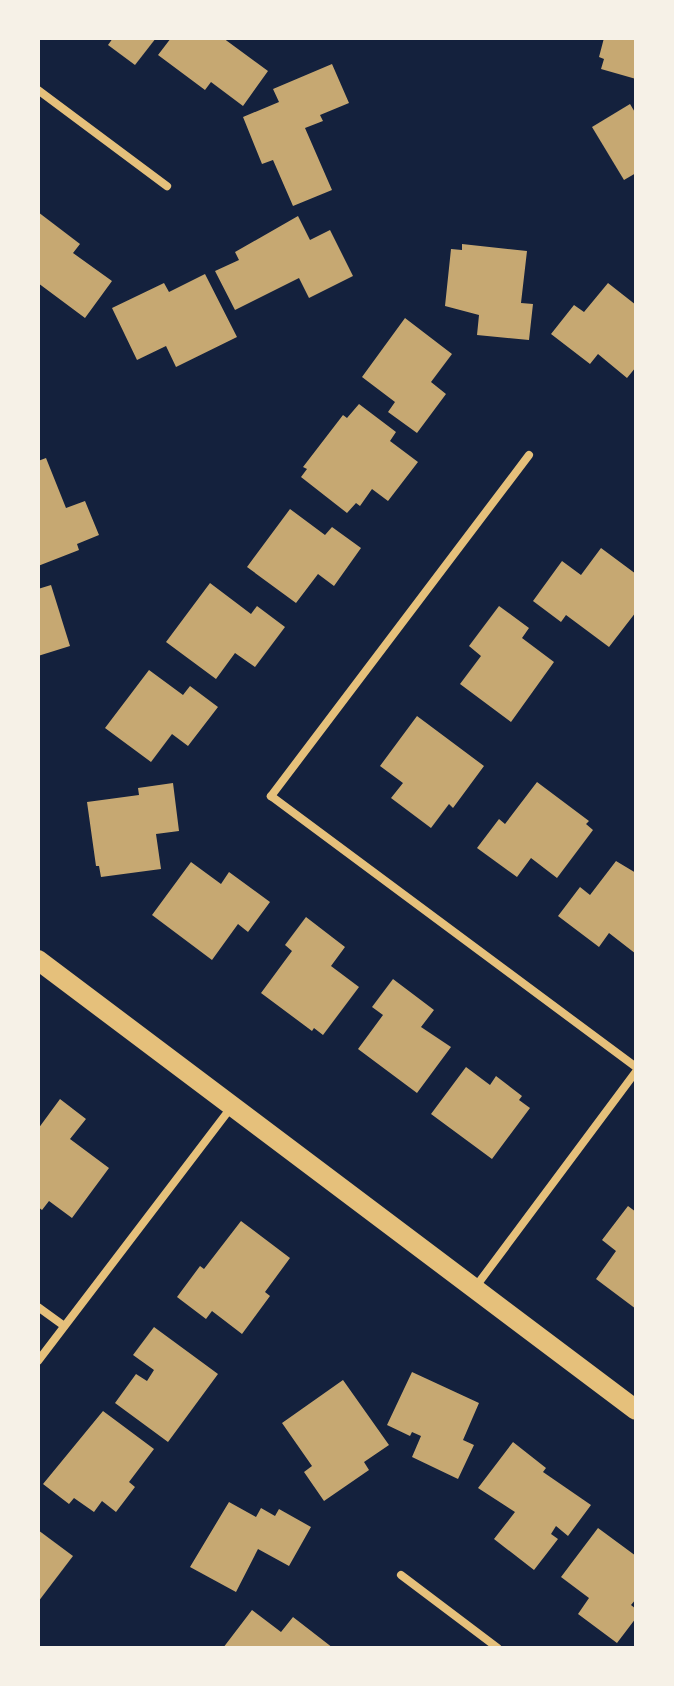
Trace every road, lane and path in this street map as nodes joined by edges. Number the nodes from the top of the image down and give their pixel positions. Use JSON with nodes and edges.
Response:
{"nodes":[{"id":1,"x":38,"y":90,"type":"edge"},
{"id":2,"x":167,"y":186,"type":"dead end"},
{"id":3,"x":529,"y":455,"type":"dead end"},
{"id":4,"x":38,"y":960,"type":"edge"},
{"id":5,"x":636,"y":1070,"type":"edge"},
{"id":6,"x":232,"y":1105,"type":"junction"},
{"id":7,"x":474,"y":1289,"type":"junction"},
{"id":8,"x":38,"y":1307,"type":"edge"},
{"id":9,"x":64,"y":1326,"type":"junction"},
{"id":10,"x":38,"y":1361,"type":"edge"},
{"id":11,"x":636,"y":1410,"type":"edge"},
{"id":12,"x":401,"y":1575,"type":"dead end"},
{"id":13,"x":498,"y":1648,"type":"edge"}],
"edges":[{"from":1,"to":2,"type":"street"},
{"from":3,"to":5,"type":"street"},
{"from":4,"to":6,"type":"main road"},
{"from":5,"to":7,"type":"street"},
{"from":6,"to":7,"type":"main road"},
{"from":6,"to":9,"type":"street"},
{"from":7,"to":11,"type":"main road"},
{"from":8,"to":9,"type":"street"},
{"from":9,"to":10,"type":"street"},
{"from":12,"to":13,"type":"street"}]}
